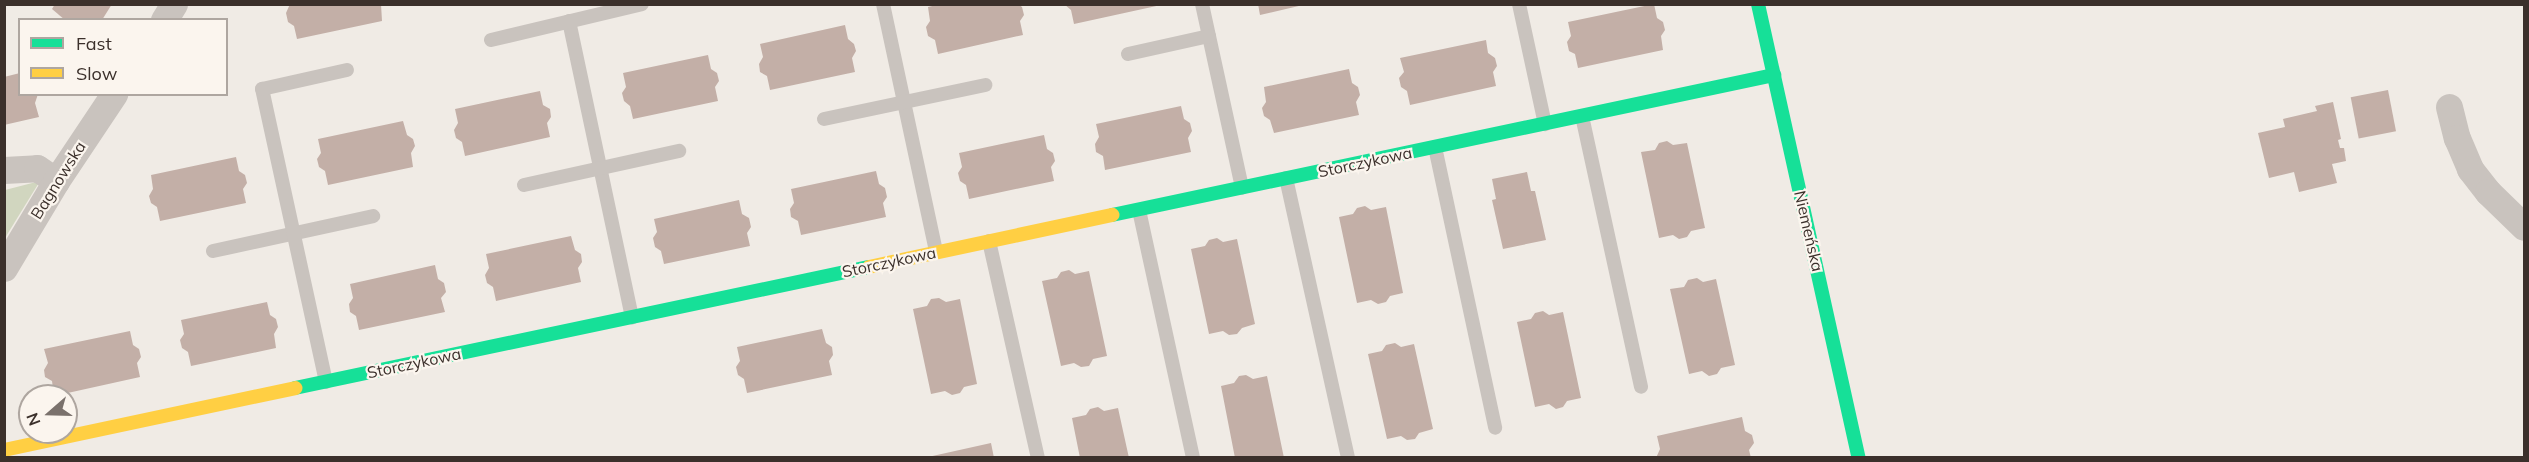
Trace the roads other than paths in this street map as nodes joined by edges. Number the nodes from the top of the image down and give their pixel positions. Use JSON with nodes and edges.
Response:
{"nodes":[{"id":1,"x":174,"y":4,"type":"edge"},
{"id":2,"x":642,"y":4,"type":"edge"},
{"id":3,"x":883,"y":4,"type":"edge"},
{"id":4,"x":1202,"y":4,"type":"edge"},
{"id":5,"x":1519,"y":4,"type":"edge"},
{"id":6,"x":1758,"y":4,"type":"edge"},
{"id":7,"x":165,"y":18,"type":"edge"},
{"id":8,"x":569,"y":21,"type":"junction"},
{"id":9,"x":1209,"y":36,"type":"junction"},
{"id":10,"x":490,"y":40,"type":"dead end"},
{"id":11,"x":1128,"y":54,"type":"dead end"},
{"id":12,"x":347,"y":70,"type":"dead end"},
{"id":13,"x":1774,"y":75,"type":"junction"},
{"id":14,"x":985,"y":85,"type":"dead end"},
{"id":15,"x":113,"y":96,"type":"edge"},
{"id":16,"x":904,"y":102,"type":"junction"},
{"id":17,"x":2449,"y":107,"type":"dead end"},
{"id":18,"x":1582,"y":116,"type":"junction"},
{"id":19,"x":824,"y":119,"type":"dead end"},
{"id":20,"x":1545,"y":124,"type":"junction"},
{"id":21,"x":1435,"y":147,"type":"junction"},
{"id":22,"x":679,"y":151,"type":"dead end"},
{"id":23,"x":600,"y":168,"type":"junction"},
{"id":24,"x":4,"y":170,"type":"edge"},
{"id":25,"x":1286,"y":178,"type":"junction"},
{"id":26,"x":56,"y":181,"type":"junction"},
{"id":27,"x":524,"y":185,"type":"dead end"},
{"id":28,"x":1242,"y":188,"type":"junction"},
{"id":29,"x":1139,"y":210,"type":"junction"},
{"id":30,"x":373,"y":216,"type":"dead end"},
{"id":31,"x":2524,"y":227,"type":"edge"},
{"id":32,"x":294,"y":233,"type":"junction"},
{"id":33,"x":989,"y":241,"type":"junction"},
{"id":34,"x":213,"y":251,"type":"dead end"},
{"id":35,"x":936,"y":252,"type":"junction"},
{"id":36,"x":4,"y":268,"type":"edge"},
{"id":37,"x":632,"y":317,"type":"junction"},
{"id":38,"x":326,"y":382,"type":"junction"},
{"id":39,"x":1641,"y":387,"type":"dead end"},
{"id":40,"x":1495,"y":428,"type":"dead end"},
{"id":41,"x":4,"y":450,"type":"edge"},
{"id":42,"x":1038,"y":458,"type":"edge"},
{"id":43,"x":1193,"y":458,"type":"edge"},
{"id":44,"x":1348,"y":458,"type":"edge"},
{"id":45,"x":1859,"y":458,"type":"edge"}],
"edges":[{"from":1,"to":7,"type":"street"},
{"from":2,"to":8,"type":"lane"},
{"from":3,"to":16,"type":"lane"},
{"from":4,"to":9,"type":"lane"},
{"from":5,"to":20,"type":"lane"},
{"from":6,"to":13,"type":"street","name":"Niemeńska"},
{"from":8,"to":10,"type":"lane"},
{"from":8,"to":23,"type":"lane"},
{"from":9,"to":11,"type":"lane"},
{"from":9,"to":28,"type":"lane"},
{"from":12,"to":32,"type":"lane"},
{"from":13,"to":18,"type":"street","name":"Storczykowa"},
{"from":13,"to":45,"type":"street","name":"Niemeńska"},
{"from":14,"to":16,"type":"lane"},
{"from":15,"to":26,"type":"street","name":"Bagnowska"},
{"from":16,"to":19,"type":"lane"},
{"from":16,"to":35,"type":"lane"},
{"from":17,"to":31,"type":"street"},
{"from":18,"to":20,"type":"street","name":"Storczykowa"},
{"from":18,"to":39,"type":"lane"},
{"from":20,"to":21,"type":"street","name":"Storczykowa"},
{"from":21,"to":25,"type":"street","name":"Storczykowa"},
{"from":21,"to":40,"type":"lane"},
{"from":22,"to":23,"type":"lane"},
{"from":23,"to":27,"type":"lane"},
{"from":23,"to":37,"type":"lane"},
{"from":24,"to":26,"type":"street"},
{"from":25,"to":28,"type":"street","name":"Storczykowa"},
{"from":25,"to":44,"type":"lane"},
{"from":26,"to":36,"type":"street","name":"Bagnowska"},
{"from":28,"to":29,"type":"street","name":"Storczykowa"},
{"from":29,"to":33,"type":"street","name":"Storczykowa"},
{"from":29,"to":43,"type":"lane"},
{"from":30,"to":32,"type":"lane"},
{"from":32,"to":34,"type":"lane"},
{"from":32,"to":38,"type":"lane"},
{"from":33,"to":35,"type":"street","name":"Storczykowa"},
{"from":33,"to":42,"type":"lane"},
{"from":35,"to":37,"type":"street","name":"Storczykowa"},
{"from":37,"to":38,"type":"street","name":"Storczykowa"},
{"from":38,"to":41,"type":"street","name":"Storczykowa"}]}
